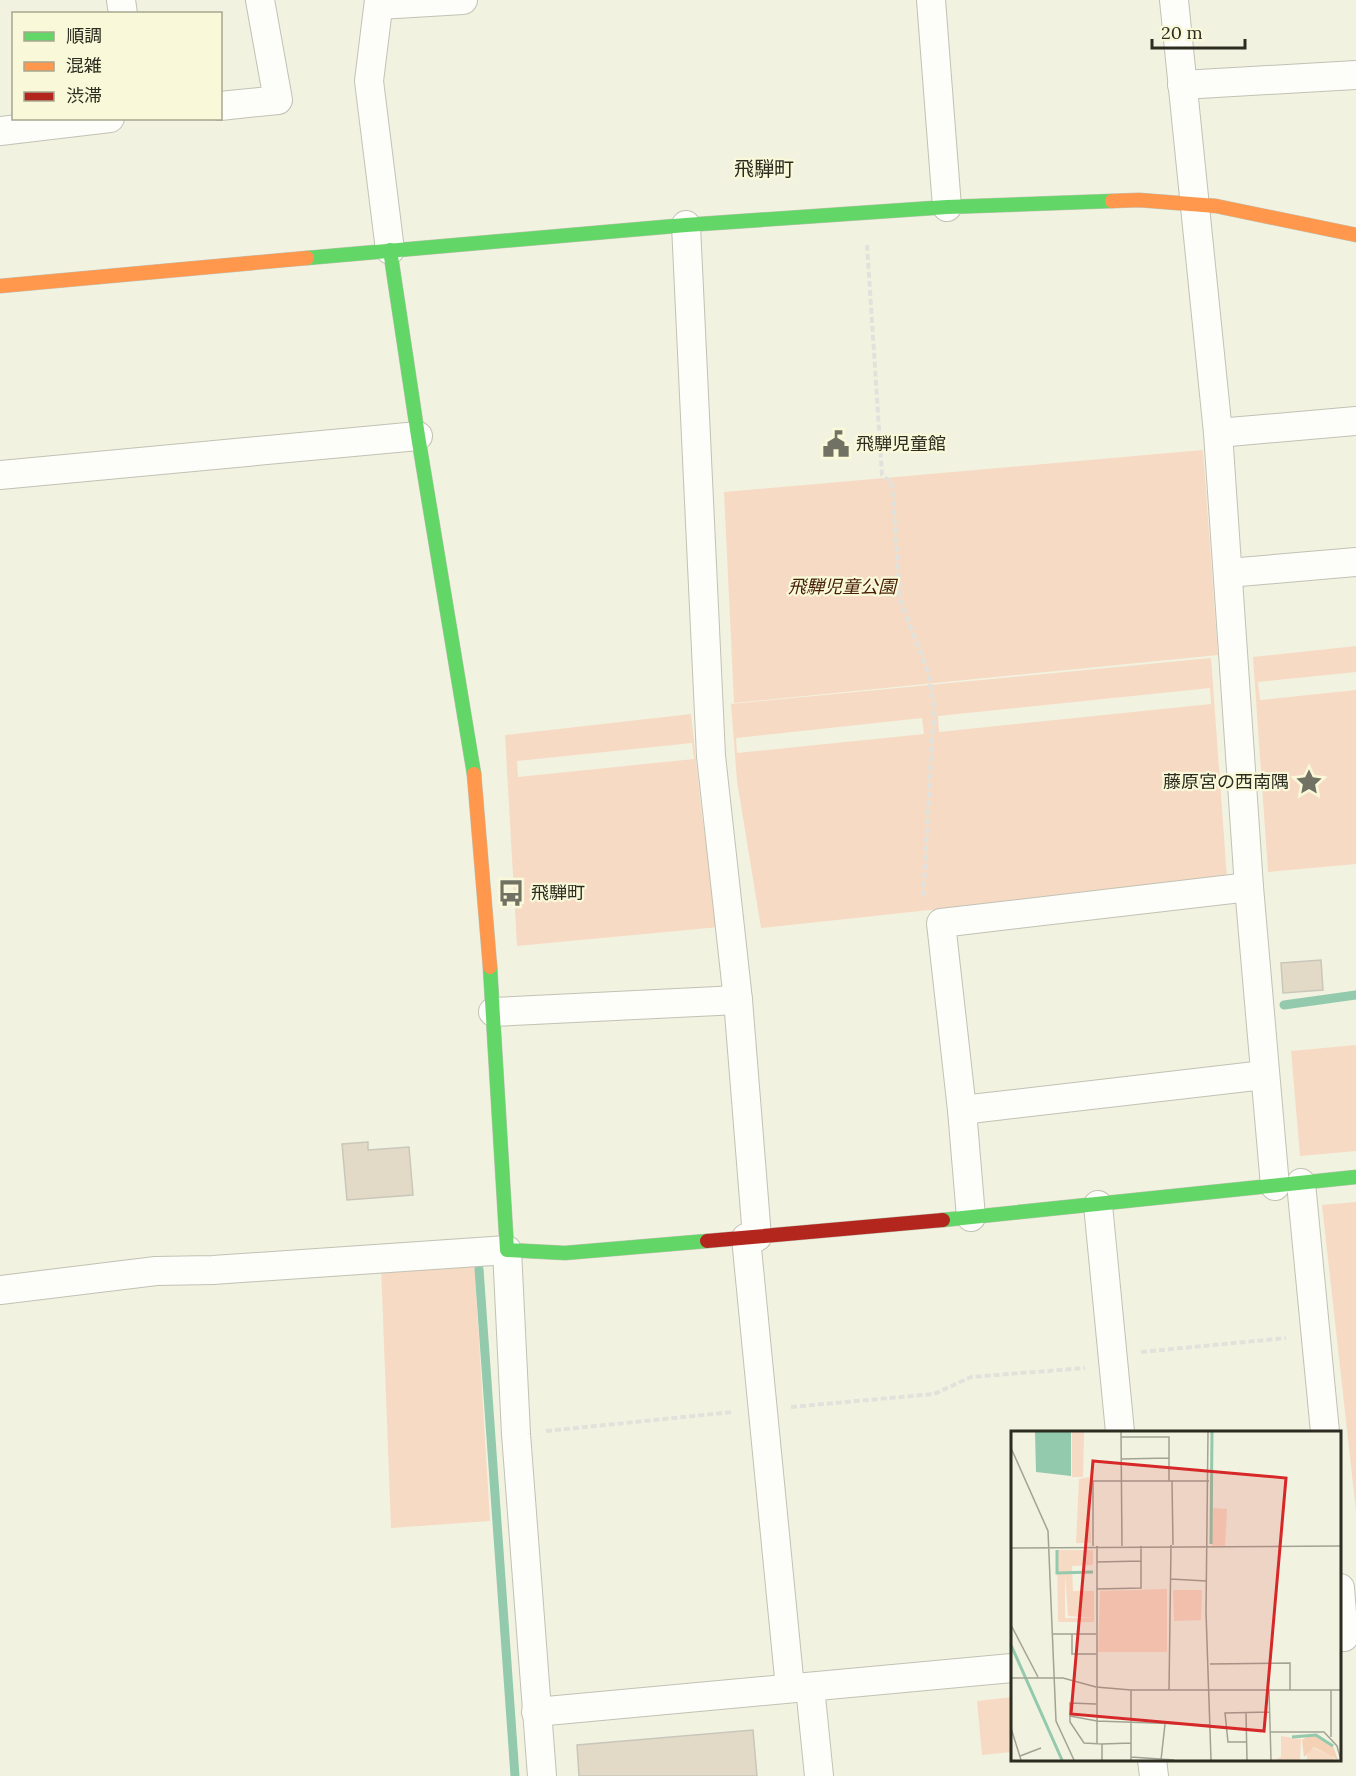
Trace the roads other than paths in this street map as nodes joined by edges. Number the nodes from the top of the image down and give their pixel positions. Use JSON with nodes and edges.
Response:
{"nodes":[{"id":1,"x":260,"y":0,"type":"edge"},
{"id":2,"x":463,"y":0,"type":"edge"},
{"id":3,"x":931,"y":0,"type":"edge"},
{"id":4,"x":1174,"y":0,"type":"edge"},
{"id":5,"x":379,"y":2,"type":"edge"},
{"id":6,"x":1356,"y":75,"type":"edge"},
{"id":7,"x":1182,"y":85,"type":"junction"},
{"id":8,"x":222,"y":106,"type":"edge"},
{"id":9,"x":93,"y":120,"type":"edge"},
{"id":10,"x":0,"y":131,"type":"edge"},
{"id":11,"x":1194,"y":203,"type":"junction"},
{"id":12,"x":947,"y":207,"type":"junction"},
{"id":13,"x":686,"y":225,"type":"junction"},
{"id":14,"x":1356,"y":235,"type":"edge"},
{"id":15,"x":390,"y":250,"type":"junction"},
{"id":16,"x":0,"y":286,"type":"edge"},
{"id":17,"x":1356,"y":421,"type":"edge"},
{"id":18,"x":1218,"y":433,"type":"junction"},
{"id":19,"x":418,"y":436,"type":"junction"},
{"id":20,"x":0,"y":475,"type":"edge"},
{"id":21,"x":1356,"y":562,"type":"edge"},
{"id":22,"x":1228,"y":573,"type":"junction"},
{"id":23,"x":1249,"y":887,"type":"junction"},
{"id":24,"x":738,"y":1000,"type":"junction"},
{"id":25,"x":493,"y":1012,"type":"junction"},
{"id":26,"x":1264,"y":1075,"type":"junction"},
{"id":27,"x":962,"y":1110,"type":"junction"},
{"id":28,"x":1356,"y":1177,"type":"edge"},
{"id":29,"x":1288,"y":1184,"type":"junction"},
{"id":30,"x":1098,"y":1205,"type":"junction"},
{"id":31,"x":971,"y":1217,"type":"junction"},
{"id":32,"x":752,"y":1237,"type":"junction"},
{"id":33,"x":507,"y":1250,"type":"junction"},
{"id":34,"x":0,"y":1290,"type":"edge"},
{"id":35,"x":1120,"y":1431,"type":"edge"},
{"id":36,"x":1325,"y":1431,"type":"edge"},
{"id":37,"x":1341,"y":1600,"type":"edge"},
{"id":38,"x":1341,"y":1637,"type":"edge"},
{"id":39,"x":1011,"y":1668,"type":"edge"},
{"id":40,"x":800,"y":1688,"type":"junction"},
{"id":41,"x":536,"y":1712,"type":"junction"},
{"id":42,"x":1152,"y":1761,"type":"edge"},
{"id":43,"x":542,"y":1776,"type":"edge"},
{"id":44,"x":819,"y":1776,"type":"edge"},
{"id":45,"x":1154,"y":1776,"type":"edge"}],
"edges":[{"from":1,"to":8,"type":"street"},
{"from":2,"to":5,"type":"street"},
{"from":3,"to":12,"type":"street"},
{"from":4,"to":7,"type":"street"},
{"from":5,"to":15,"type":"street"},
{"from":6,"to":7,"type":"street"},
{"from":7,"to":11,"type":"street"},
{"from":9,"to":10,"type":"street"},
{"from":11,"to":12,"type":"street"},
{"from":11,"to":14,"type":"street"},
{"from":11,"to":18,"type":"street"},
{"from":12,"to":13,"type":"street"},
{"from":13,"to":15,"type":"street"},
{"from":13,"to":24,"type":"street"},
{"from":15,"to":16,"type":"street"},
{"from":15,"to":19,"type":"street"},
{"from":17,"to":18,"type":"street"},
{"from":18,"to":22,"type":"street"},
{"from":19,"to":20,"type":"street"},
{"from":19,"to":25,"type":"street"},
{"from":21,"to":22,"type":"street"},
{"from":22,"to":23,"type":"street"},
{"from":23,"to":26,"type":"street"},
{"from":23,"to":27,"type":"street"},
{"from":24,"to":25,"type":"street"},
{"from":24,"to":32,"type":"street"},
{"from":25,"to":33,"type":"street"},
{"from":26,"to":27,"type":"street"},
{"from":26,"to":29,"type":"street"},
{"from":27,"to":31,"type":"street"},
{"from":28,"to":29,"type":"street"},
{"from":29,"to":30,"type":"street"},
{"from":29,"to":36,"type":"street"},
{"from":30,"to":31,"type":"street"},
{"from":30,"to":35,"type":"street"},
{"from":31,"to":32,"type":"street"},
{"from":32,"to":33,"type":"street"},
{"from":32,"to":40,"type":"street"},
{"from":33,"to":34,"type":"street"},
{"from":33,"to":41,"type":"street"},
{"from":37,"to":38,"type":"street"},
{"from":39,"to":40,"type":"street"},
{"from":40,"to":41,"type":"street"},
{"from":40,"to":44,"type":"street"},
{"from":41,"to":43,"type":"street"},
{"from":42,"to":45,"type":"street"}]}
